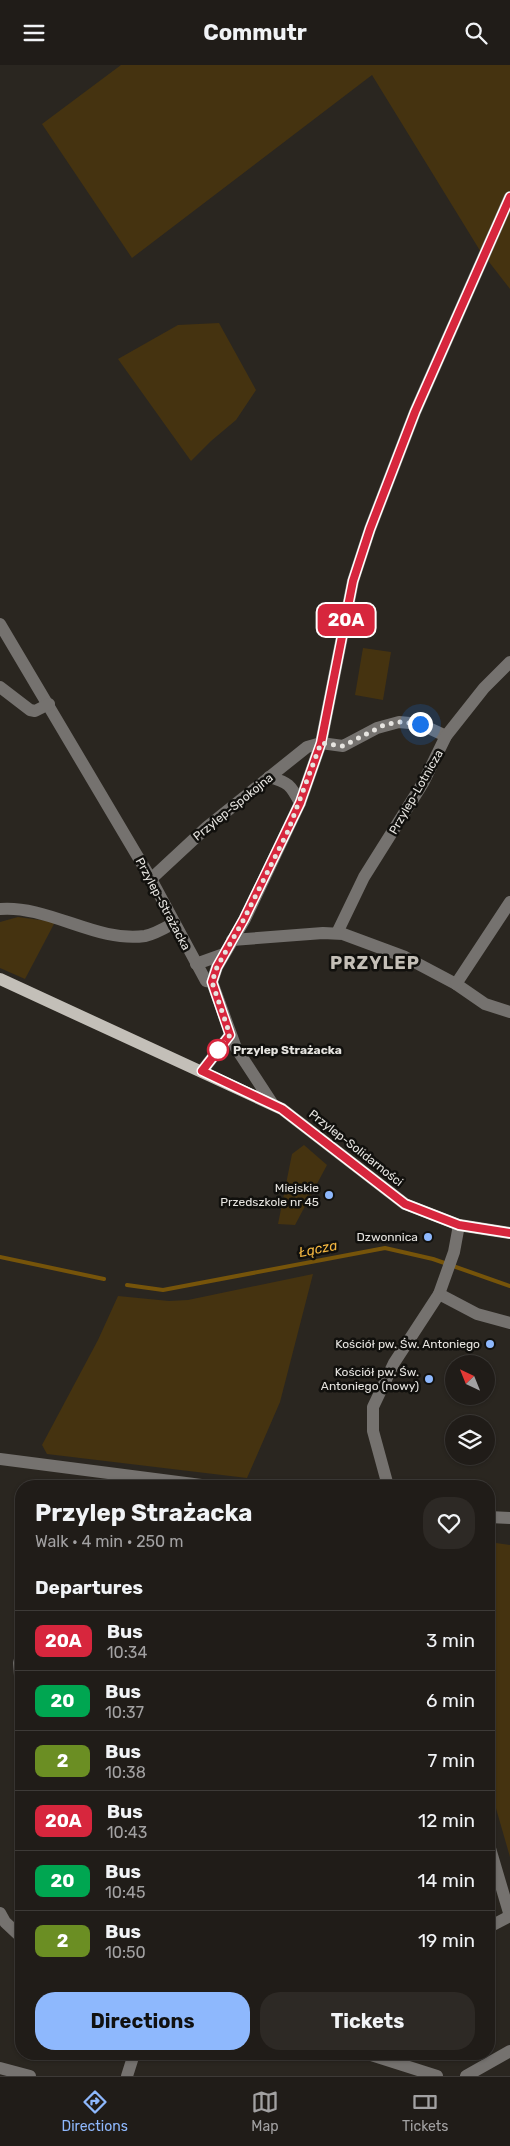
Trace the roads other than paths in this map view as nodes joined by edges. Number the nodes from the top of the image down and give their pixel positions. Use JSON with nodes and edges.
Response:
{"nodes":[{"id":1,"x":510,"y":197,"type":"edge"},
{"id":2,"x":0,"y":624,"type":"edge"},
{"id":3,"x":510,"y":662,"type":"edge"},
{"id":4,"x":0,"y":688,"type":"edge"},
{"id":5,"x":49,"y":704,"type":"junction"},
{"id":6,"x":446,"y":736,"type":"junction"},
{"id":7,"x":321,"y":743,"type":"junction"},
{"id":8,"x":269,"y":777,"type":"junction"},
{"id":9,"x":300,"y":803,"type":"junction"},
{"id":10,"x":151,"y":879,"type":"junction"},
{"id":11,"x":510,"y":902,"type":"edge"},
{"id":12,"x":0,"y":909,"type":"edge"},
{"id":13,"x":174,"y":923,"type":"junction"},
{"id":14,"x":337,"y":933,"type":"junction"},
{"id":15,"x":232,"y":940,"type":"junction"},
{"id":16,"x":224,"y":954,"type":"junction"},
{"id":17,"x":196,"y":964,"type":"junction"},
{"id":18,"x":0,"y":979,"type":"edge"},
{"id":19,"x":212,"y":982,"type":"junction"},
{"id":20,"x":456,"y":984,"type":"junction"},
{"id":21,"x":510,"y":1013,"type":"edge"},
{"id":22,"x":230,"y":1035,"type":"junction"},
{"id":23,"x":202,"y":1071,"type":"junction"},
{"id":24,"x":272,"y":1103,"type":"junction"},
{"id":25,"x":459,"y":1225,"type":"junction"},
{"id":26,"x":510,"y":1233,"type":"edge"},
{"id":27,"x":440,"y":1294,"type":"junction"},
{"id":28,"x":510,"y":1323,"type":"edge"},
{"id":29,"x":0,"y":1459,"type":"edge"},
{"id":30,"x":163,"y":1480,"type":"edge"},
{"id":31,"x":386,"y":1480,"type":"edge"},
{"id":32,"x":495,"y":1517,"type":"edge"},
{"id":33,"x":510,"y":1518,"type":"edge"},
{"id":34,"x":495,"y":1865,"type":"edge"},
{"id":35,"x":0,"y":1913,"type":"edge"},
{"id":36,"x":510,"y":1916,"type":"edge"},
{"id":37,"x":495,"y":1924,"type":"edge"},
{"id":38,"x":15,"y":1931,"type":"edge"},
{"id":39,"x":510,"y":2051,"type":"edge"},
{"id":40,"x":132,"y":2060,"type":"edge"},
{"id":41,"x":387,"y":2060,"type":"edge"},
{"id":42,"x":494,"y":2060,"type":"edge"},
{"id":43,"x":495,"y":2060,"type":"edge"},
{"id":44,"x":0,"y":2068,"type":"edge"},
{"id":45,"x":30,"y":2076,"type":"edge"},
{"id":46,"x":127,"y":2076,"type":"edge"},
{"id":47,"x":437,"y":2076,"type":"edge"},
{"id":48,"x":466,"y":2076,"type":"edge"}],
"edges":[{"from":1,"to":7,"type":"street"},
{"from":2,"to":5,"type":"street","name":"Przylep-Strażacka"},
{"from":3,"to":6,"type":"street","name":"Przylep-Lotnicza"},
{"from":4,"to":5,"type":"street"},
{"from":5,"to":10,"type":"street","name":"Przylep-Strażacka"},
{"from":6,"to":7,"type":"street"},
{"from":6,"to":14,"type":"street","name":"Przylep-Lotnicza"},
{"from":7,"to":8,"type":"street","name":"Przylep-Spokojna"},
{"from":7,"to":9,"type":"street"},
{"from":8,"to":9,"type":"street"},
{"from":8,"to":10,"type":"street","name":"Przylep-Spokojna"},
{"from":9,"to":15,"type":"street"},
{"from":10,"to":13,"type":"street","name":"Przylep-Strażacka"},
{"from":11,"to":20,"type":"street"},
{"from":12,"to":13,"type":"street"},
{"from":13,"to":17,"type":"street","name":"Przylep-Strażacka"},
{"from":14,"to":15,"type":"street"},
{"from":14,"to":20,"type":"street"},
{"from":15,"to":16,"type":"street"},
{"from":16,"to":17,"type":"street"},
{"from":16,"to":19,"type":"street"},
{"from":17,"to":19,"type":"street","name":"Przylep-Strażacka"},
{"from":18,"to":23,"type":"main road","name":"Przylep-Solidarności"},
{"from":19,"to":22,"type":"street","name":"Przylep-Strażacka"},
{"from":20,"to":21,"type":"street"},
{"from":22,"to":23,"type":"street"},
{"from":22,"to":24,"type":"street","name":"Przylep-Strażacka"},
{"from":23,"to":24,"type":"main road","name":"Przylep-Solidarności"},
{"from":24,"to":25,"type":"main road","name":"Przylep-Solidarności"},
{"from":25,"to":26,"type":"main road","name":"Przylep-Solidarności"},
{"from":25,"to":27,"type":"street"},
{"from":27,"to":28,"type":"street"},
{"from":27,"to":31,"type":"street"},
{"from":29,"to":30,"type":"street"},
{"from":32,"to":33,"type":"street"},
{"from":34,"to":36,"type":"street"},
{"from":35,"to":38,"type":"street"},
{"from":36,"to":37,"type":"street"},
{"from":39,"to":43,"type":"street"},
{"from":40,"to":46,"type":"street"},
{"from":41,"to":47,"type":"street"},
{"from":42,"to":48,"type":"street"},
{"from":44,"to":45,"type":"street"}]}
